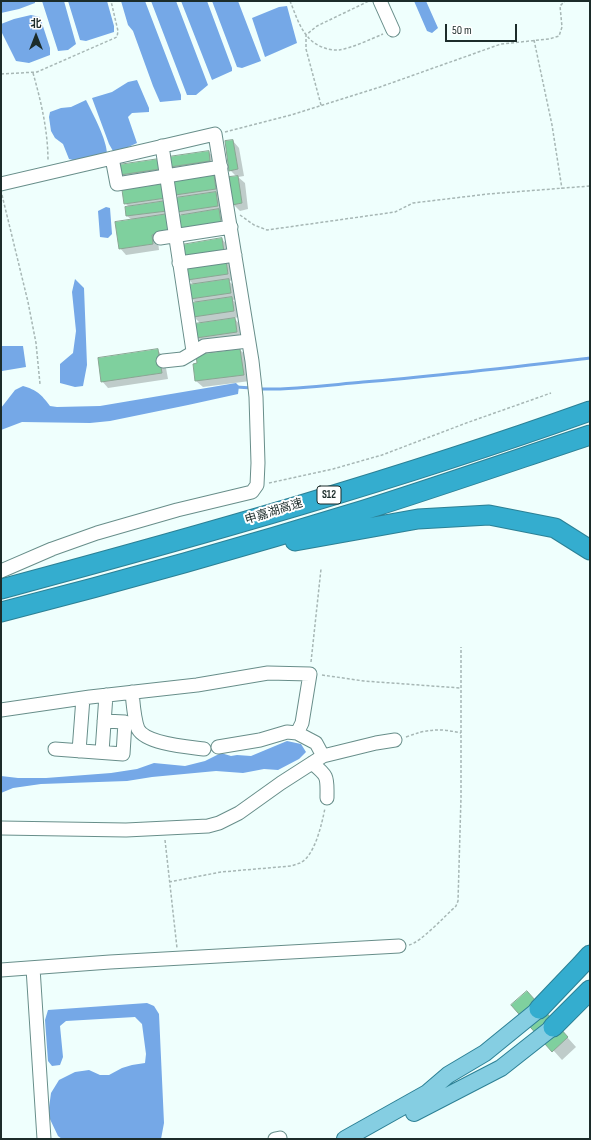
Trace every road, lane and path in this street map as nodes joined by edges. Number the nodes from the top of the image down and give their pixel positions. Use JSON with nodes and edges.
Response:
{"nodes":[{"id":1,"x":111,"y":1,"type":"edge"},
{"id":2,"x":290,"y":1,"type":"edge"},
{"id":3,"x":369,"y":1,"type":"edge"},
{"id":4,"x":380,"y":1,"type":"edge"},
{"id":5,"x":565,"y":1,"type":"edge"},
{"id":6,"x":392,"y":30,"type":"joint"},
{"id":7,"x":306,"y":35,"type":"junction"},
{"id":8,"x":534,"y":40,"type":"junction"},
{"id":9,"x":33,"y":73,"type":"junction"},
{"id":10,"x":1,"y":74,"type":"edge"},
{"id":11,"x":321,"y":106,"type":"junction"},
{"id":12,"x":215,"y":134,"type":"junction"},
{"id":13,"x":162,"y":146,"type":"junction"},
{"id":14,"x":112,"y":158,"type":"junction"},
{"id":15,"x":221,"y":167,"type":"junction"},
{"id":16,"x":48,"y":173,"type":"junction"},
{"id":17,"x":166,"y":176,"type":"junction"},
{"id":18,"x":1,"y":184,"type":"edge"},
{"id":19,"x":590,"y":186,"type":"edge"},
{"id":20,"x":562,"y":189,"type":"junction"},
{"id":21,"x":1,"y":191,"type":"edge"},
{"id":22,"x":230,"y":221,"type":"junction"},
{"id":23,"x":175,"y":235,"type":"junction"},
{"id":24,"x":160,"y":238,"type":"dead end"},
{"id":25,"x":235,"y":255,"type":"junction"},
{"id":26,"x":179,"y":263,"type":"junction"},
{"id":27,"x":248,"y":341,"type":"junction"},
{"id":28,"x":193,"y":351,"type":"junction"},
{"id":29,"x":163,"y":361,"type":"dead end"},
{"id":30,"x":40,"y":384,"type":"dead end"},
{"id":31,"x":551,"y":393,"type":"dead end"},
{"id":32,"x":590,"y":400,"type":"edge"},
{"id":33,"x":590,"y":411,"type":"edge"},
{"id":34,"x":590,"y":435,"type":"edge"},
{"id":35,"x":448,"y":459,"type":"junction"},
{"id":36,"x":257,"y":485,"type":"junction"},
{"id":37,"x":590,"y":550,"type":"edge"},
{"id":38,"x":203,"y":557,"type":"junction"},
{"id":39,"x":321,"y":569,"type":"dead end"},
{"id":40,"x":1,"y":570,"type":"edge"},
{"id":41,"x":1,"y":588,"type":"edge"},
{"id":42,"x":1,"y":612,"type":"edge"},
{"id":43,"x":461,"y":647,"type":"dead end"},
{"id":44,"x":310,"y":674,"type":"junction"},
{"id":45,"x":460,"y":688,"type":"junction"},
{"id":46,"x":132,"y":692,"type":"junction"},
{"id":47,"x":106,"y":695,"type":"junction"},
{"id":48,"x":83,"y":698,"type":"junction"},
{"id":49,"x":1,"y":710,"type":"edge"},
{"id":50,"x":104,"y":721,"type":"junction"},
{"id":51,"x":297,"y":733,"type":"junction"},
{"id":52,"x":461,"y":733,"type":"junction"},
{"id":53,"x":395,"y":740,"type":"joint"},
{"id":54,"x":218,"y":747,"type":"dead end"},
{"id":55,"x":55,"y":749,"type":"dead end"},
{"id":56,"x":204,"y":749,"type":"dead end"},
{"id":57,"x":79,"y":751,"type":"junction"},
{"id":58,"x":102,"y":752,"type":"junction"},
{"id":59,"x":318,"y":760,"type":"junction"},
{"id":60,"x":327,"y":798,"type":"joint"},
{"id":61,"x":1,"y":828,"type":"edge"},
{"id":62,"x":164,"y":828,"type":"junction"},
{"id":63,"x":169,"y":882,"type":"junction"},
{"id":64,"x":399,"y":946,"type":"joint"},
{"id":65,"x":590,"y":954,"type":"edge"},
{"id":66,"x":178,"y":958,"type":"junction"},
{"id":67,"x":33,"y":968,"type":"junction"},
{"id":68,"x":1,"y":970,"type":"edge"},
{"id":69,"x":590,"y":990,"type":"edge"},
{"id":70,"x":539,"y":1009,"type":"joint"},
{"id":71,"x":553,"y":1027,"type":"joint"},
{"id":72,"x":44,"y":1139,"type":"edge"},
{"id":73,"x":345,"y":1139,"type":"edge"},
{"id":74,"x":367,"y":1139,"type":"edge"}],
"edges":[{"from":1,"to":9,"type":"path"},
{"from":2,"to":7,"type":"path"},
{"from":3,"to":7,"type":"path"},
{"from":4,"to":6,"type":"street"},
{"from":5,"to":8,"type":"path"},
{"from":6,"to":7,"type":"path"},
{"from":7,"to":11,"type":"path"},
{"from":8,"to":11,"type":"path"},
{"from":8,"to":20,"type":"path"},
{"from":9,"to":10,"type":"path"},
{"from":9,"to":16,"type":"path"},
{"from":11,"to":12,"type":"path"},
{"from":12,"to":13,"type":"street"},
{"from":12,"to":15,"type":"street"},
{"from":13,"to":14,"type":"street"},
{"from":13,"to":17,"type":"street"},
{"from":14,"to":16,"type":"street"},
{"from":14,"to":17,"type":"street"},
{"from":15,"to":17,"type":"street"},
{"from":15,"to":22,"type":"street"},
{"from":16,"to":18,"type":"street"},
{"from":17,"to":23,"type":"street"},
{"from":19,"to":20,"type":"path"},
{"from":20,"to":22,"type":"path"},
{"from":21,"to":30,"type":"path"},
{"from":22,"to":23,"type":"street"},
{"from":22,"to":25,"type":"street"},
{"from":23,"to":24,"type":"street"},
{"from":23,"to":26,"type":"street"},
{"from":25,"to":26,"type":"street"},
{"from":25,"to":27,"type":"street"},
{"from":26,"to":28,"type":"street"},
{"from":27,"to":28,"type":"street"},
{"from":27,"to":36,"type":"street"},
{"from":28,"to":29,"type":"street"},
{"from":31,"to":36,"type":"path"},
{"from":32,"to":35,"type":"highway"},
{"from":33,"to":35,"type":"highway","name":"申嘉湖高速","number":"S12"},
{"from":34,"to":38,"type":"highway","name":"申嘉湖高速","number":"S12"},
{"from":35,"to":41,"type":"highway","name":"申嘉湖高速","number":"S12"},
{"from":36,"to":40,"type":"street"},
{"from":37,"to":38,"type":"highway"},
{"from":38,"to":42,"type":"highway","name":"申嘉湖高速","number":"S12"},
{"from":39,"to":44,"type":"path"},
{"from":43,"to":45,"type":"path"},
{"from":44,"to":45,"type":"path"},
{"from":44,"to":46,"type":"street"},
{"from":44,"to":51,"type":"street"},
{"from":45,"to":52,"type":"path"},
{"from":46,"to":47,"type":"street"},
{"from":46,"to":56,"type":"street"},
{"from":47,"to":48,"type":"street"},
{"from":47,"to":50,"type":"street"},
{"from":48,"to":49,"type":"street"},
{"from":48,"to":57,"type":"street"},
{"from":50,"to":58,"type":"street"},
{"from":50,"to":58,"type":"street"},
{"from":51,"to":54,"type":"street"},
{"from":51,"to":59,"type":"street"},
{"from":52,"to":53,"type":"path"},
{"from":52,"to":64,"type":"path"},
{"from":53,"to":59,"type":"street"},
{"from":55,"to":57,"type":"street"},
{"from":57,"to":58,"type":"street"},
{"from":59,"to":60,"type":"street"},
{"from":59,"to":62,"type":"street"},
{"from":60,"to":63,"type":"path"},
{"from":61,"to":62,"type":"street"},
{"from":62,"to":63,"type":"path"},
{"from":63,"to":66,"type":"path"},
{"from":64,"to":66,"type":"street"},
{"from":65,"to":70,"type":"highway"},
{"from":66,"to":67,"type":"street"},
{"from":67,"to":68,"type":"street"},
{"from":67,"to":72,"type":"street"},
{"from":69,"to":71,"type":"highway"},
{"from":70,"to":73,"type":"main road"},
{"from":71,"to":74,"type":"main road"}]}
